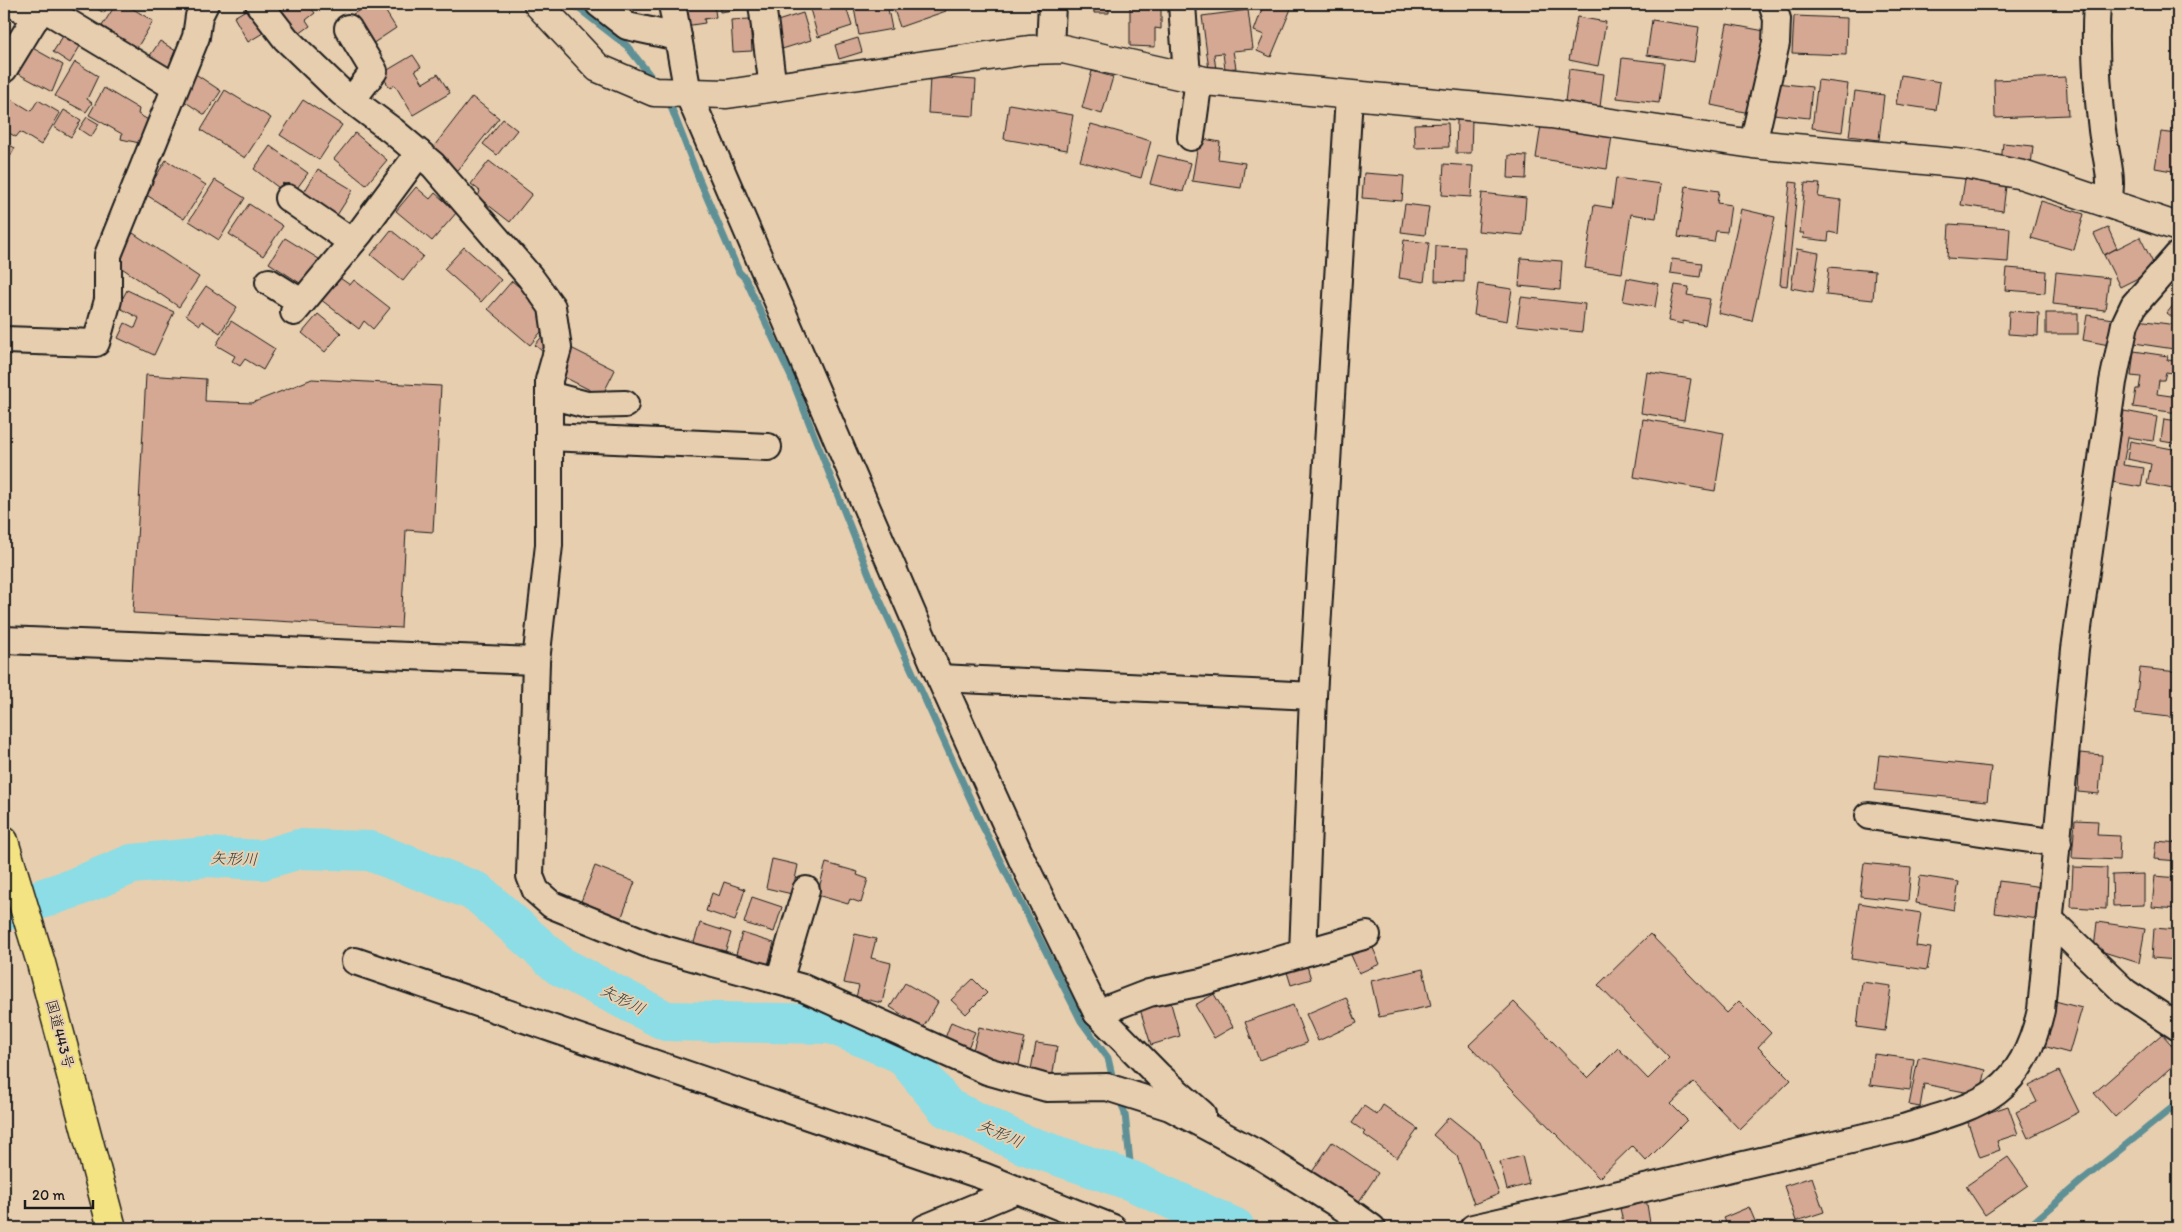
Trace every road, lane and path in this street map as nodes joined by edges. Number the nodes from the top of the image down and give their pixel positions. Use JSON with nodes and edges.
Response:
{"nodes":[{"id":1,"x":14,"y":4,"type":"edge"},
{"id":2,"x":205,"y":4,"type":"edge"},
{"id":3,"x":259,"y":4,"type":"edge"},
{"id":4,"x":538,"y":4,"type":"edge"},
{"id":5,"x":599,"y":4,"type":"edge"},
{"id":6,"x":672,"y":4,"type":"edge"},
{"id":7,"x":762,"y":4,"type":"edge"},
{"id":8,"x":1052,"y":4,"type":"edge"},
{"id":9,"x":1170,"y":4,"type":"edge"},
{"id":10,"x":1182,"y":4,"type":"edge"},
{"id":11,"x":1772,"y":4,"type":"edge"},
{"id":12,"x":2097,"y":4,"type":"edge"},
{"id":13,"x":36,"y":18,"type":"junction"},
{"id":14,"x":348,"y":28,"type":"dead end"},
{"id":15,"x":678,"y":37,"type":"junction"},
{"id":16,"x":1050,"y":49,"type":"junction"},
{"id":17,"x":4,"y":70,"type":"edge"},
{"id":18,"x":1188,"y":77,"type":"junction"},
{"id":19,"x":175,"y":87,"type":"junction"},
{"id":20,"x":773,"y":88,"type":"junction"},
{"id":21,"x":688,"y":93,"type":"junction"},
{"id":22,"x":1348,"y":96,"type":"junction"},
{"id":23,"x":352,"y":100,"type":"junction"},
{"id":24,"x":1191,"y":137,"type":"dead end"},
{"id":25,"x":1754,"y":144,"type":"junction"},
{"id":26,"x":419,"y":154,"type":"junction"},
{"id":27,"x":288,"y":198,"type":"dead end"},
{"id":28,"x":2108,"y":202,"type":"junction"},
{"id":29,"x":2178,"y":227,"type":"edge"},
{"id":30,"x":352,"y":242,"type":"junction"},
{"id":31,"x":2178,"y":255,"type":"edge"},
{"id":32,"x":269,"y":282,"type":"dead end"},
{"id":33,"x":4,"y":340,"type":"edge"},
{"id":34,"x":549,"y":395,"type":"junction"},
{"id":35,"x":625,"y":404,"type":"dead end"},
{"id":36,"x":549,"y":438,"type":"junction"},
{"id":37,"x":768,"y":447,"type":"dead end"},
{"id":38,"x":4,"y":640,"type":"edge"},
{"id":39,"x":536,"y":661,"type":"junction"},
{"id":40,"x":940,"y":678,"type":"junction"},
{"id":41,"x":1313,"y":696,"type":"junction"},
{"id":42,"x":1868,"y":816,"type":"dead end"},
{"id":43,"x":4,"y":841,"type":"edge"},
{"id":44,"x":2058,"y":843,"type":"junction"},
{"id":45,"x":806,"y":890,"type":"dead end"},
{"id":46,"x":2050,"y":920,"type":"junction"},
{"id":47,"x":1367,"y":935,"type":"dead end"},
{"id":48,"x":1303,"y":953,"type":"junction"},
{"id":49,"x":356,"y":961,"type":"dead end"},
{"id":50,"x":779,"y":981,"type":"junction"},
{"id":51,"x":1097,"y":1013,"type":"junction"},
{"id":52,"x":2178,"y":1027,"type":"edge"},
{"id":53,"x":1228,"y":1138,"type":"junction"},
{"id":54,"x":1016,"y":1190,"type":"junction"},
{"id":55,"x":112,"y":1228,"type":"edge"},
{"id":56,"x":925,"y":1228,"type":"edge"},
{"id":57,"x":1113,"y":1228,"type":"edge"},
{"id":58,"x":1372,"y":1228,"type":"edge"},
{"id":59,"x":1473,"y":1228,"type":"edge"}],
"edges":[{"from":1,"to":13,"type":"street"},
{"from":2,"to":19,"type":"street"},
{"from":3,"to":23,"type":"street"},
{"from":4,"to":21,"type":"street"},
{"from":5,"to":15,"type":"street"},
{"from":6,"to":15,"type":"street"},
{"from":7,"to":20,"type":"street"},
{"from":8,"to":16,"type":"street"},
{"from":9,"to":18,"type":"street"},
{"from":10,"to":18,"type":"street"},
{"from":11,"to":25,"type":"street"},
{"from":12,"to":28,"type":"street"},
{"from":13,"to":17,"type":"street"},
{"from":13,"to":19,"type":"street"},
{"from":14,"to":23,"type":"street"},
{"from":15,"to":21,"type":"street"},
{"from":16,"to":18,"type":"street"},
{"from":16,"to":20,"type":"street"},
{"from":18,"to":22,"type":"street"},
{"from":18,"to":24,"type":"street"},
{"from":19,"to":33,"type":"street"},
{"from":20,"to":21,"type":"street"},
{"from":21,"to":40,"type":"street"},
{"from":22,"to":25,"type":"street"},
{"from":22,"to":41,"type":"street"},
{"from":23,"to":26,"type":"street"},
{"from":25,"to":28,"type":"street"},
{"from":26,"to":30,"type":"street"},
{"from":26,"to":34,"type":"street"},
{"from":27,"to":30,"type":"street"},
{"from":28,"to":29,"type":"street"},
{"from":30,"to":32,"type":"street"},
{"from":31,"to":44,"type":"street"},
{"from":34,"to":35,"type":"street"},
{"from":34,"to":36,"type":"street"},
{"from":36,"to":37,"type":"street"},
{"from":36,"to":39,"type":"street"},
{"from":38,"to":39,"type":"street"},
{"from":39,"to":50,"type":"street"},
{"from":40,"to":41,"type":"street"},
{"from":40,"to":51,"type":"street"},
{"from":41,"to":48,"type":"street"},
{"from":42,"to":44,"type":"street"},
{"from":43,"to":55,"type":"highway","name":"国道443号"},
{"from":44,"to":46,"type":"street"},
{"from":45,"to":50,"type":"street"},
{"from":46,"to":52,"type":"street"},
{"from":46,"to":59,"type":"street"},
{"from":47,"to":48,"type":"street"},
{"from":48,"to":51,"type":"street"},
{"from":49,"to":54,"type":"street"},
{"from":50,"to":53,"type":"street"},
{"from":51,"to":53,"type":"street"},
{"from":53,"to":58,"type":"street"},
{"from":54,"to":56,"type":"street"},
{"from":54,"to":57,"type":"street"}]}
